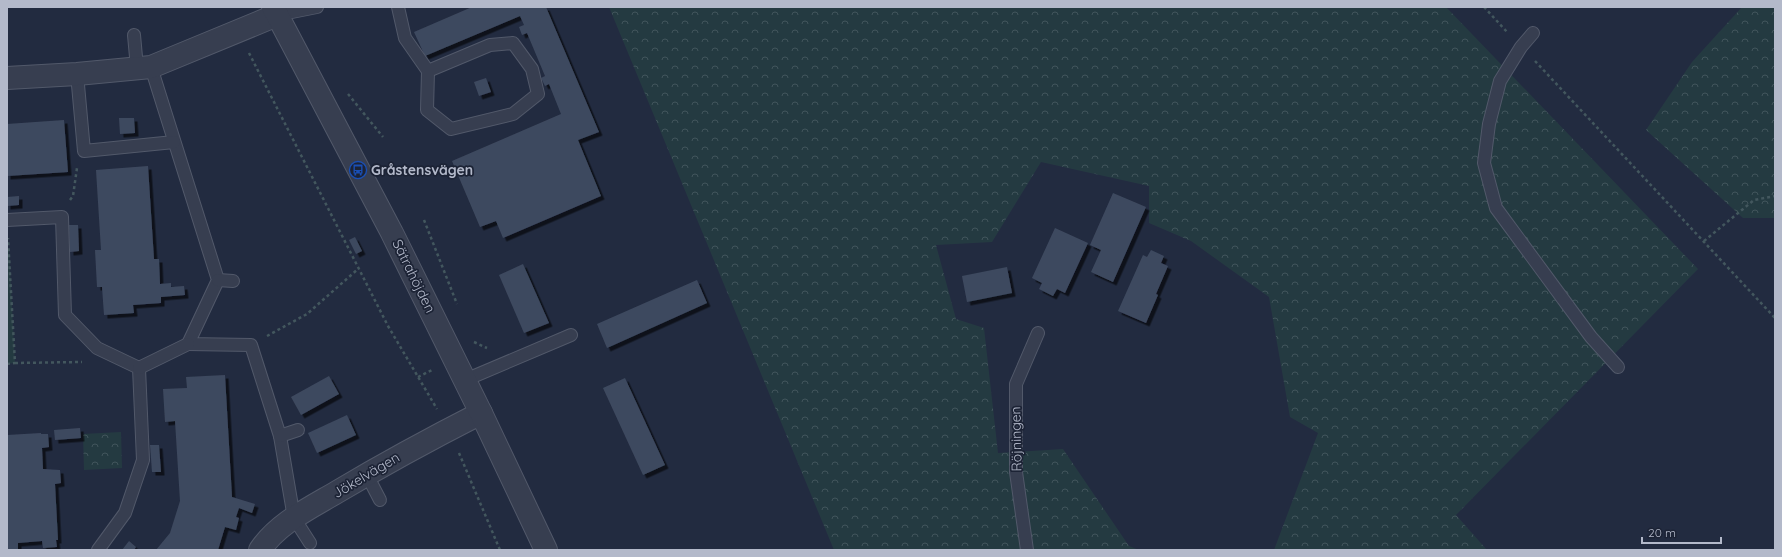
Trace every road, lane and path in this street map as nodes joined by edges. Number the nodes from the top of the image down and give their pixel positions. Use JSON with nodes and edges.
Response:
{"nodes":[{"id":1,"x":318,"y":7,"type":"edge"},
{"id":2,"x":398,"y":7,"type":"edge"},
{"id":3,"x":1484,"y":7,"type":"edge"},
{"id":4,"x":275,"y":11,"type":"edge"},
{"id":5,"x":238,"y":31,"type":"junction"},
{"id":6,"x":1533,"y":33,"type":"dead end"},
{"id":7,"x":134,"y":35,"type":"dead end"},
{"id":8,"x":1521,"y":47,"type":"junction"},
{"id":9,"x":144,"y":67,"type":"junction"},
{"id":10,"x":428,"y":72,"type":"junction"},
{"id":11,"x":77,"y":74,"type":"junction"},
{"id":12,"x":7,"y":78,"type":"edge"},
{"id":13,"x":174,"y":142,"type":"junction"},
{"id":14,"x":84,"y":151,"type":"junction"},
{"id":15,"x":1775,"y":196,"type":"edge"},
{"id":16,"x":62,"y":217,"type":"junction"},
{"id":17,"x":7,"y":220,"type":"edge"},
{"id":18,"x":424,"y":220,"type":"dead end"},
{"id":19,"x":7,"y":233,"type":"edge"},
{"id":20,"x":1704,"y":241,"type":"junction"},
{"id":21,"x":358,"y":269,"type":"junction"},
{"id":22,"x":218,"y":280,"type":"junction"},
{"id":23,"x":233,"y":281,"type":"dead end"},
{"id":24,"x":458,"y":306,"type":"dead end"},
{"id":25,"x":1775,"y":318,"type":"edge"},
{"id":26,"x":1038,"y":332,"type":"dead end"},
{"id":27,"x":571,"y":335,"type":"dead end"},
{"id":28,"x":471,"y":338,"type":"dead end"},
{"id":29,"x":188,"y":344,"type":"junction"},
{"id":30,"x":251,"y":345,"type":"junction"},
{"id":31,"x":490,"y":348,"type":"dead end"},
{"id":32,"x":86,"y":362,"type":"dead end"},
{"id":33,"x":15,"y":363,"type":"junction"},
{"id":34,"x":7,"y":364,"type":"edge"},
{"id":35,"x":139,"y":368,"type":"junction"},
{"id":36,"x":1618,"y":368,"type":"dead end"},
{"id":37,"x":465,"y":380,"type":"junction"},
{"id":38,"x":481,"y":413,"type":"junction"},
{"id":39,"x":449,"y":429,"type":"junction"},
{"id":40,"x":298,"y":430,"type":"dead end"},
{"id":41,"x":280,"y":436,"type":"junction"},
{"id":42,"x":367,"y":475,"type":"junction"},
{"id":43,"x":380,"y":500,"type":"dead end"},
{"id":44,"x":294,"y":518,"type":"junction"},
{"id":45,"x":310,"y":543,"type":"dead end"},
{"id":46,"x":98,"y":550,"type":"edge"},
{"id":47,"x":260,"y":550,"type":"edge"},
{"id":48,"x":500,"y":550,"type":"edge"},
{"id":49,"x":546,"y":550,"type":"edge"},
{"id":50,"x":1027,"y":550,"type":"edge"}],
"edges":[{"from":1,"to":4,"type":"lane"},
{"from":2,"to":10,"type":"lane"},
{"from":3,"to":8,"type":"path"},
{"from":4,"to":5,"type":"street"},
{"from":4,"to":37,"type":"street","name":"Sätrahöjden"},
{"from":5,"to":9,"type":"street"},
{"from":5,"to":21,"type":"path"},
{"from":6,"to":8,"type":"lane"},
{"from":7,"to":9,"type":"lane"},
{"from":8,"to":20,"type":"path"},
{"from":8,"to":36,"type":"lane"},
{"from":9,"to":11,"type":"street"},
{"from":9,"to":13,"type":"lane"},
{"from":10,"to":10,"type":"lane"},
{"from":11,"to":12,"type":"street"},
{"from":11,"to":14,"type":"lane"},
{"from":13,"to":14,"type":"lane"},
{"from":13,"to":22,"type":"lane"},
{"from":14,"to":16,"type":"path"},
{"from":15,"to":20,"type":"path"},
{"from":16,"to":17,"type":"lane"},
{"from":16,"to":35,"type":"lane"},
{"from":18,"to":24,"type":"path"},
{"from":19,"to":33,"type":"path"},
{"from":20,"to":25,"type":"path"},
{"from":21,"to":30,"type":"path"},
{"from":21,"to":39,"type":"path"},
{"from":22,"to":23,"type":"lane"},
{"from":22,"to":29,"type":"lane"},
{"from":26,"to":50,"type":"lane","name":"Röjningen"},
{"from":27,"to":37,"type":"lane"},
{"from":28,"to":31,"type":"path"},
{"from":29,"to":30,"type":"lane"},
{"from":29,"to":35,"type":"lane"},
{"from":30,"to":41,"type":"lane"},
{"from":32,"to":33,"type":"path"},
{"from":33,"to":34,"type":"path"},
{"from":35,"to":46,"type":"lane"},
{"from":37,"to":38,"type":"street","name":"Sätrahöjden"},
{"from":38,"to":39,"type":"street","name":"Jökelvägen"},
{"from":38,"to":49,"type":"street","name":"Sätrahöjden"},
{"from":39,"to":42,"type":"street","name":"Jökelvägen"},
{"from":39,"to":48,"type":"path"},
{"from":40,"to":41,"type":"lane"},
{"from":41,"to":44,"type":"lane"},
{"from":42,"to":43,"type":"lane"},
{"from":42,"to":44,"type":"street","name":"Jökelvägen"},
{"from":44,"to":45,"type":"lane"},
{"from":44,"to":47,"type":"street","name":"Jökelvägen"}]}
